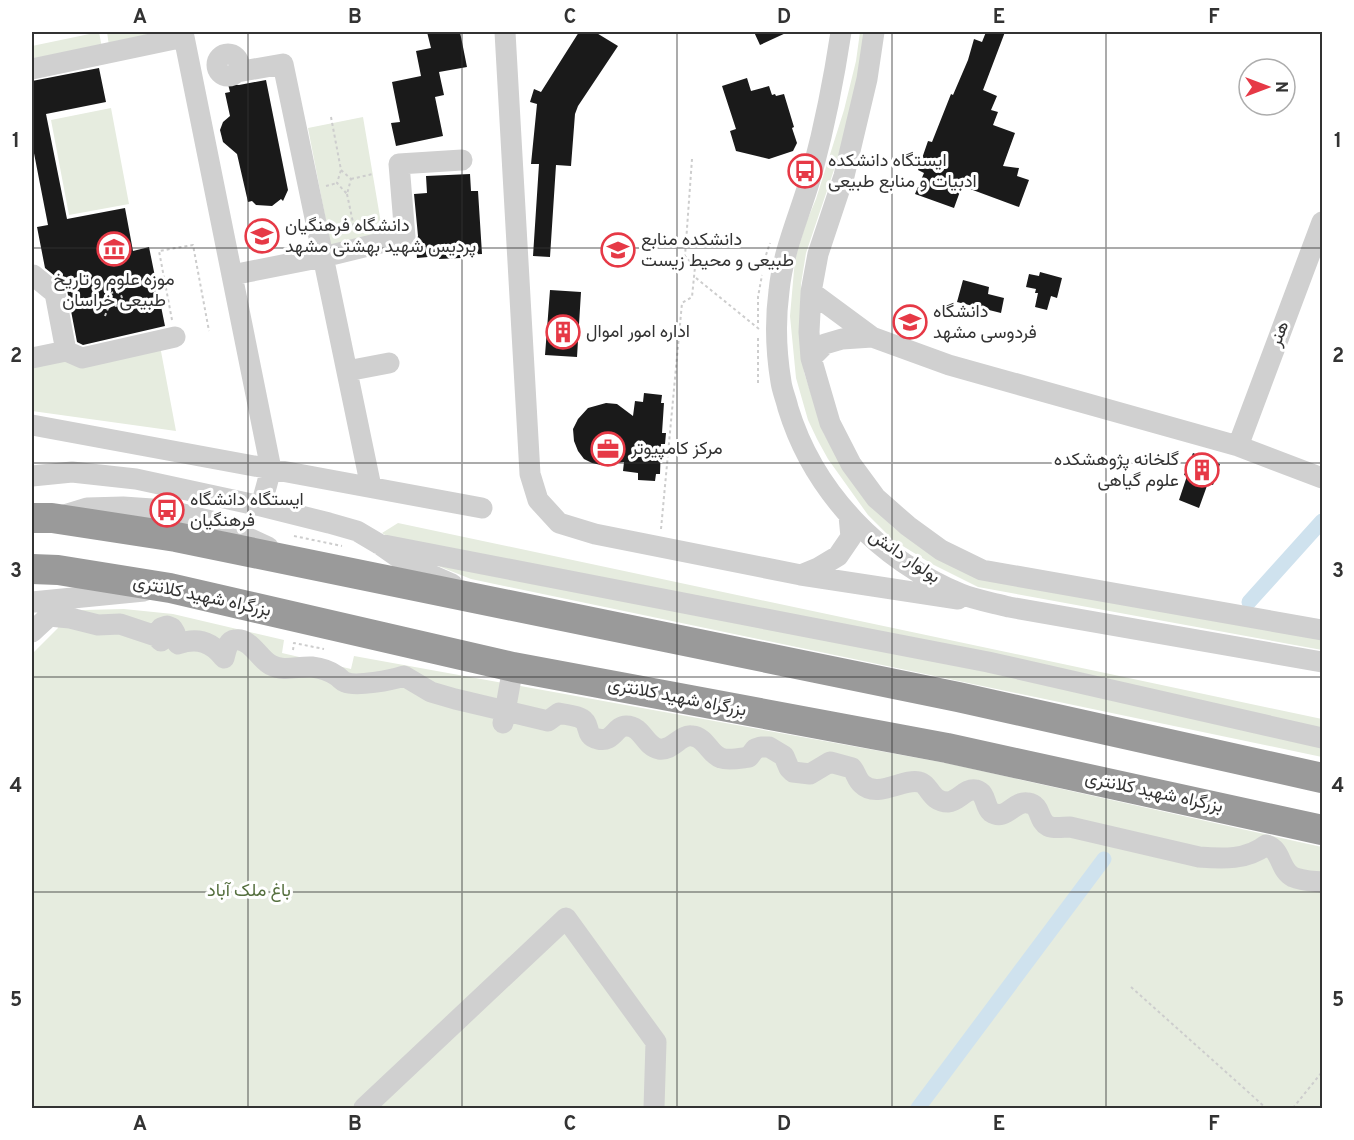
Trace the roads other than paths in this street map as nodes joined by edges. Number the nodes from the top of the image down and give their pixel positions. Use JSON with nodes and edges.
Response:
{"nodes":[{"id":1,"x":505,"y":32,"type":"edge"},
{"id":2,"x":842,"y":32,"type":"edge"},
{"id":3,"x":874,"y":32,"type":"edge"},
{"id":4,"x":183,"y":34,"type":"edge"},
{"id":5,"x":32,"y":69,"type":"edge"},
{"id":6,"x":237,"y":72,"type":"dead end"},
{"id":7,"x":462,"y":160,"type":"dead end"},
{"id":8,"x":1323,"y":222,"type":"edge"},
{"id":9,"x":323,"y":257,"type":"junction"},
{"id":10,"x":33,"y":275,"type":"edge"},
{"id":11,"x":232,"y":275,"type":"junction"},
{"id":12,"x":811,"y":292,"type":"junction"},
{"id":13,"x":175,"y":337,"type":"road end"},
{"id":14,"x":872,"y":337,"type":"junction"},
{"id":15,"x":66,"y":351,"type":"junction"},
{"id":16,"x":32,"y":358,"type":"edge"},
{"id":17,"x":811,"y":358,"type":"junction"},
{"id":18,"x":389,"y":363,"type":"dead end"},
{"id":19,"x":347,"y":371,"type":"junction"},
{"id":20,"x":32,"y":425,"type":"edge"},
{"id":21,"x":1238,"y":446,"type":"junction"},
{"id":22,"x":271,"y":469,"type":"junction"},
{"id":23,"x":32,"y":476,"type":"edge"},
{"id":24,"x":1323,"y":478,"type":"edge"},
{"id":25,"x":371,"y":487,"type":"junction"},
{"id":26,"x":261,"y":506,"type":"junction"},
{"id":27,"x":482,"y":508,"type":"dead end"},
{"id":28,"x":849,"y":516,"type":"junction"},
{"id":29,"x":42,"y":518,"type":"edge"},
{"id":30,"x":379,"y":544,"type":"junction"},
{"id":31,"x":32,"y":569,"type":"edge"},
{"id":32,"x":801,"y":575,"type":"junction"},
{"id":33,"x":170,"y":588,"type":"junction"},
{"id":34,"x":68,"y":599,"type":"junction"},
{"id":35,"x":32,"y":602,"type":"edge"},
{"id":36,"x":491,"y":602,"type":"junction"},
{"id":37,"x":1009,"y":607,"type":"junction"},
{"id":38,"x":50,"y":616,"type":"junction"},
{"id":39,"x":1323,"y":630,"type":"edge"},
{"id":40,"x":32,"y":632,"type":"edge"},
{"id":41,"x":1323,"y":662,"type":"edge"},
{"id":42,"x":513,"y":667,"type":"junction"},
{"id":43,"x":504,"y":718,"type":"junction"},
{"id":44,"x":1323,"y":738,"type":"edge"},
{"id":45,"x":1323,"y":777,"type":"edge"},
{"id":46,"x":1323,"y":830,"type":"edge"},
{"id":47,"x":1323,"y":882,"type":"edge"},
{"id":48,"x":364,"y":1108,"type":"edge"},
{"id":49,"x":654,"y":1108,"type":"edge"}],
"edges":[{"from":1,"to":32,"type":"street"},
{"from":2,"to":28,"type":"street","name":"بولوار دانش"},
{"from":3,"to":12,"type":"street","name":"بولوار دانش"},
{"from":4,"to":5,"type":"street"},
{"from":4,"to":11,"type":"street"},
{"from":6,"to":9,"type":"street"},
{"from":7,"to":9,"type":"street"},
{"from":8,"to":21,"type":"street","name":"هنر"},
{"from":9,"to":11,"type":"street"},
{"from":9,"to":19,"type":"street"},
{"from":10,"to":15,"type":"street"},
{"from":11,"to":22,"type":"street"},
{"from":12,"to":14,"type":"street"},
{"from":12,"to":17,"type":"street","name":"بولوار دانش"},
{"from":13,"to":15,"type":"street"},
{"from":14,"to":17,"type":"street"},
{"from":14,"to":21,"type":"street"},
{"from":15,"to":16,"type":"street"},
{"from":17,"to":39,"type":"street","name":"بولوار دانش"},
{"from":18,"to":19,"type":"street"},
{"from":19,"to":25,"type":"street"},
{"from":20,"to":22,"type":"street"},
{"from":21,"to":24,"type":"street"},
{"from":22,"to":25,"type":"street"},
{"from":22,"to":26,"type":"street"},
{"from":23,"to":26,"type":"street"},
{"from":25,"to":27,"type":"street"},
{"from":26,"to":30,"type":"street"},
{"from":28,"to":32,"type":"street"},
{"from":28,"to":37,"type":"street","name":"بولوار دانش"},
{"from":29,"to":36,"type":"highway"},
{"from":30,"to":36,"type":"street"},
{"from":30,"to":44,"type":"street"},
{"from":31,"to":33,"type":"highway","name":"بزرگراه شهید کلانتری"},
{"from":32,"to":37,"type":"street"},
{"from":33,"to":34,"type":"street"},
{"from":33,"to":42,"type":"highway","name":"بزرگراه شهید کلانتری"},
{"from":34,"to":35,"type":"street"},
{"from":34,"to":38,"type":"street"},
{"from":36,"to":45,"type":"highway"},
{"from":37,"to":41,"type":"street","name":"بولوار دانش"},
{"from":38,"to":40,"type":"street"},
{"from":38,"to":43,"type":"street"},
{"from":42,"to":43,"type":"street"},
{"from":42,"to":46,"type":"highway","name":"بزرگراه شهید کلانتری"},
{"from":43,"to":47,"type":"street"},
{"from":48,"to":49,"type":"street"}]}
